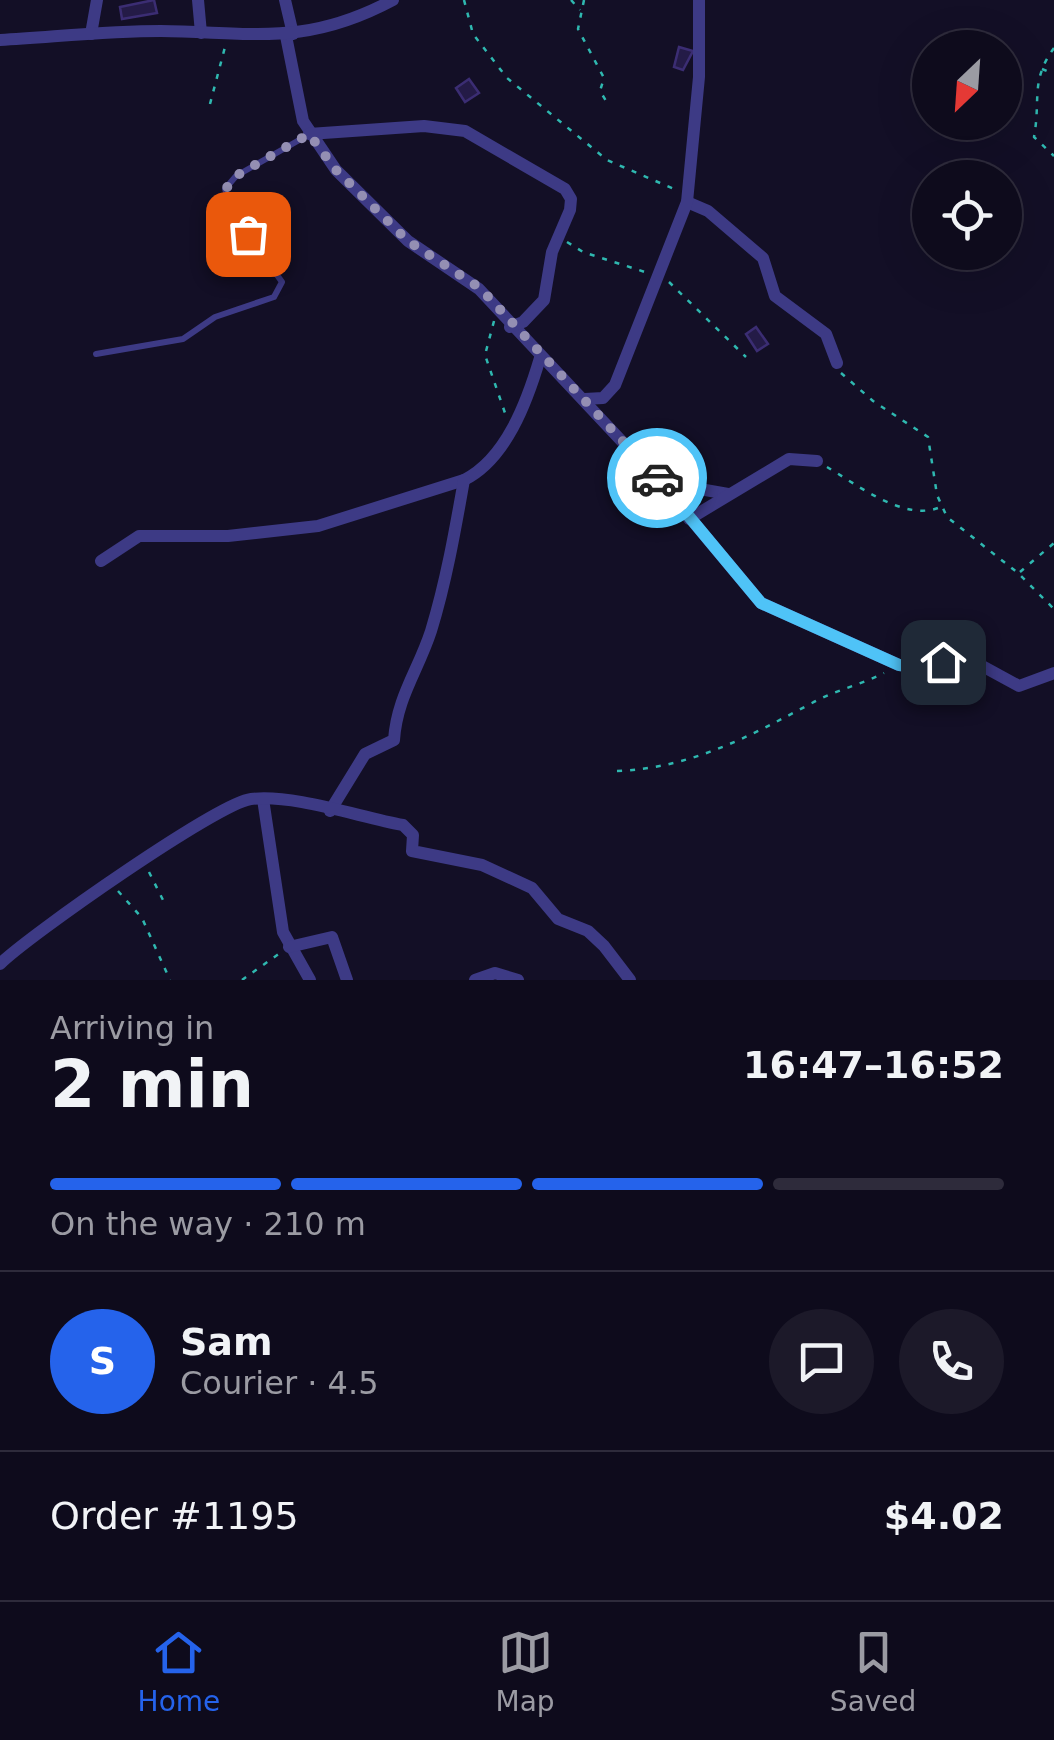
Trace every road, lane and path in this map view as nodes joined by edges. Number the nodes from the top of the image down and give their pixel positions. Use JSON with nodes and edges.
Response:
{"nodes":[{"id":1,"x":97,"y":0,"type":"edge"},
{"id":2,"x":198,"y":0,"type":"edge"},
{"id":3,"x":286,"y":0,"type":"edge"},
{"id":4,"x":393,"y":0,"type":"edge"},
{"id":5,"x":464,"y":0,"type":"edge"},
{"id":6,"x":571,"y":0,"type":"edge"},
{"id":7,"x":584,"y":0,"type":"edge"},
{"id":8,"x":700,"y":0,"type":"edge"},
{"id":9,"x":581,"y":12,"type":"junction"},
{"id":10,"x":91,"y":34,"type":"junction"},
{"id":11,"x":201,"y":34,"type":"junction"},
{"id":12,"x":224,"y":35,"type":"junction"},
{"id":13,"x":289,"y":35,"type":"junction"},
{"id":14,"x":0,"y":40,"type":"edge"},
{"id":15,"x":1054,"y":48,"type":"edge"},
{"id":16,"x":1040,"y":68,"type":"junction"},
{"id":17,"x":1054,"y":74,"type":"edge"},
{"id":18,"x":210,"y":104,"type":"dead end"},
{"id":19,"x":608,"y":104,"type":"dead end"},
{"id":20,"x":309,"y":134,"type":"junction"},
{"id":21,"x":1054,"y":156,"type":"edge"},
{"id":22,"x":687,"y":198,"type":"junction"},
{"id":23,"x":560,"y":238,"type":"junction"},
{"id":24,"x":660,"y":276,"type":"junction"},
{"id":25,"x":497,"y":310,"type":"junction"},
{"id":26,"x":510,"y":326,"type":"junction"},
{"id":27,"x":96,"y":354,"type":"dead end"},
{"id":28,"x":746,"y":357,"type":"dead end"},
{"id":29,"x":540,"y":358,"type":"junction"},
{"id":30,"x":837,"y":363,"type":"joint"},
{"id":31,"x":585,"y":399,"type":"junction"},
{"id":32,"x":506,"y":434,"type":"junction"},
{"id":33,"x":817,"y":461,"type":"joint"},
{"id":34,"x":464,"y":480,"type":"junction"},
{"id":35,"x":660,"y":482,"type":"junction"},
{"id":36,"x":728,"y":494,"type":"junction"},
{"id":37,"x":940,"y":507,"type":"junction"},
{"id":38,"x":689,"y":520,"type":"junction"},
{"id":39,"x":1054,"y":542,"type":"edge"},
{"id":40,"x":101,"y":562,"type":"dead end"},
{"id":41,"x":1018,"y":573,"type":"junction"},
{"id":42,"x":1054,"y":609,"type":"edge"},
{"id":43,"x":899,"y":665,"type":"junction"},
{"id":44,"x":1054,"y":672,"type":"edge"},
{"id":45,"x":617,"y":771,"type":"dead end"},
{"id":46,"x":264,"y":799,"type":"junction"},
{"id":47,"x":330,"y":811,"type":"junction"},
{"id":48,"x":144,"y":861,"type":"junction"},
{"id":49,"x":112,"y":884,"type":"junction"},
{"id":50,"x":166,"y":906,"type":"dead end"},
{"id":51,"x":289,"y":946,"type":"junction"},
{"id":52,"x":3,"y":954,"type":"edge"},
{"id":53,"x":170,"y":980,"type":"edge"},
{"id":54,"x":242,"y":980,"type":"edge"},
{"id":55,"x":310,"y":980,"type":"edge"},
{"id":56,"x":346,"y":980,"type":"edge"},
{"id":57,"x":474,"y":980,"type":"edge"},
{"id":58,"x":518,"y":980,"type":"edge"},
{"id":59,"x":630,"y":980,"type":"edge"}],
"edges":[{"from":1,"to":10,"type":"street"},
{"from":2,"to":11,"type":"street"},
{"from":3,"to":13,"type":"street"},
{"from":4,"to":13,"type":"street"},
{"from":5,"to":22,"type":"path"},
{"from":6,"to":9,"type":"path"},
{"from":7,"to":9,"type":"path"},
{"from":8,"to":22,"type":"street"},
{"from":9,"to":19,"type":"path"},
{"from":10,"to":11,"type":"street"},
{"from":10,"to":14,"type":"street"},
{"from":11,"to":12,"type":"street"},
{"from":12,"to":13,"type":"street"},
{"from":12,"to":18,"type":"path"},
{"from":13,"to":20,"type":"street"},
{"from":15,"to":16,"type":"path"},
{"from":16,"to":17,"type":"path"},
{"from":16,"to":21,"type":"path"},
{"from":20,"to":23,"type":"street"},
{"from":20,"to":25,"type":"street"},
{"from":20,"to":27,"type":"lane"},
{"from":22,"to":24,"type":"street"},
{"from":22,"to":30,"type":"street"},
{"from":23,"to":24,"type":"path"},
{"from":23,"to":26,"type":"street"},
{"from":24,"to":28,"type":"path"},
{"from":24,"to":31,"type":"street"},
{"from":25,"to":26,"type":"street"},
{"from":25,"to":32,"type":"path"},
{"from":26,"to":29,"type":"street"},
{"from":29,"to":31,"type":"street"},
{"from":29,"to":32,"type":"street"},
{"from":30,"to":37,"type":"path"},
{"from":31,"to":35,"type":"street"},
{"from":32,"to":34,"type":"street"},
{"from":33,"to":36,"type":"street"},
{"from":33,"to":37,"type":"path"},
{"from":34,"to":40,"type":"street"},
{"from":34,"to":47,"type":"street"},
{"from":35,"to":36,"type":"street"},
{"from":35,"to":38,"type":"street"},
{"from":36,"to":38,"type":"street"},
{"from":37,"to":41,"type":"path"},
{"from":38,"to":43,"type":"street"},
{"from":39,"to":41,"type":"path"},
{"from":41,"to":42,"type":"path"},
{"from":43,"to":44,"type":"street"},
{"from":43,"to":45,"type":"path"},
{"from":46,"to":47,"type":"street"},
{"from":46,"to":48,"type":"street"},
{"from":46,"to":51,"type":"street"},
{"from":47,"to":59,"type":"street"},
{"from":48,"to":49,"type":"street"},
{"from":48,"to":50,"type":"path"},
{"from":49,"to":52,"type":"street"},
{"from":49,"to":53,"type":"path"},
{"from":51,"to":54,"type":"path"},
{"from":51,"to":55,"type":"street"},
{"from":51,"to":56,"type":"street"},
{"from":57,"to":58,"type":"street"}]}
